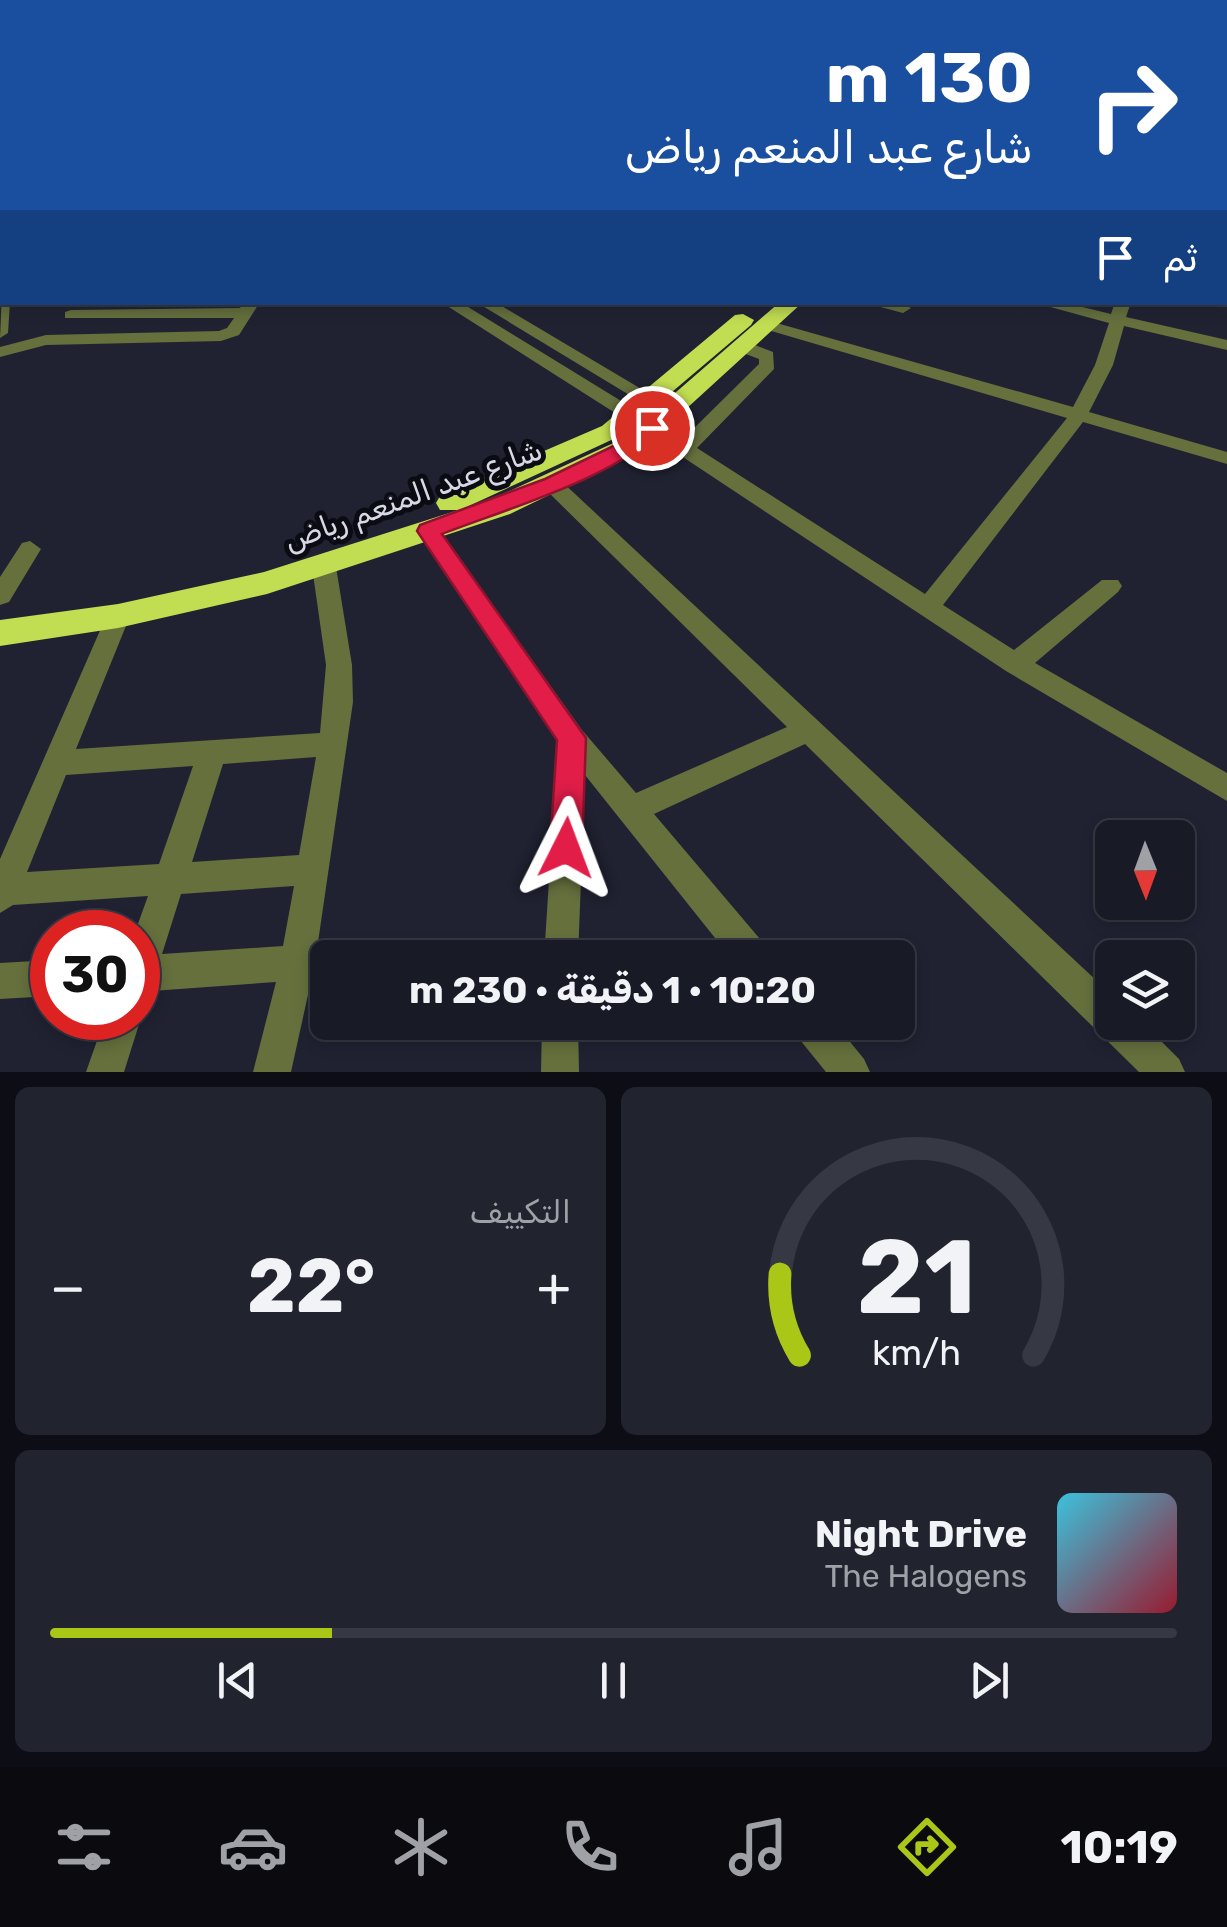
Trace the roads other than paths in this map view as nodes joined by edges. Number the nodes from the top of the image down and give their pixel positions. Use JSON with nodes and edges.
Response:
{"nodes":[{"id":1,"x":2,"y":305,"type":"edge"},
{"id":2,"x":453,"y":305,"type":"edge"},
{"id":3,"x":488,"y":305,"type":"edge"},
{"id":4,"x":886,"y":305,"type":"edge"},
{"id":5,"x":1066,"y":305,"type":"edge"},
{"id":6,"x":248,"y":308,"type":"edge"},
{"id":7,"x":903,"y":308,"type":"dead end"},
{"id":8,"x":77,"y":309,"type":"edge"},
{"id":9,"x":1119,"y":311,"type":"edge"},
{"id":10,"x":766,"y":314,"type":"edge"},
{"id":11,"x":0,"y":332,"type":"edge"},
{"id":12,"x":46,"y":340,"type":"junction"},
{"id":13,"x":1227,"y":344,"type":"edge"},
{"id":14,"x":744,"y":346,"type":"junction"},
{"id":15,"x":0,"y":352,"type":"edge"},
{"id":16,"x":651,"y":413,"type":"junction"},
{"id":17,"x":1077,"y":418,"type":"junction"},
{"id":18,"x":684,"y":451,"type":"junction"},
{"id":19,"x":1227,"y":458,"type":"edge"},
{"id":20,"x":552,"y":484,"type":"junction"},
{"id":21,"x":428,"y":531,"type":"junction"},
{"id":22,"x":30,"y":549,"type":"dead end"},
{"id":23,"x":324,"y":566,"type":"junction"},
{"id":24,"x":1110,"y":586,"type":"dead end"},
{"id":25,"x":0,"y":596,"type":"edge"},
{"id":26,"x":929,"y":606,"type":"junction"},
{"id":27,"x":0,"y":613,"type":"edge"},
{"id":28,"x":118,"y":616,"type":"junction"},
{"id":29,"x":0,"y":633,"type":"edge"},
{"id":30,"x":1015,"y":664,"type":"junction"},
{"id":31,"x":808,"y":730,"type":"junction"},
{"id":32,"x":572,"y":738,"type":"junction"},
{"id":33,"x":334,"y":744,"type":"junction"},
{"id":34,"x":212,"y":752,"type":"junction"},
{"id":35,"x":58,"y":764,"type":"junction"},
{"id":36,"x":1227,"y":788,"type":"edge"},
{"id":37,"x":632,"y":810,"type":"junction"},
{"id":38,"x":315,"y":869,"type":"junction"},
{"id":39,"x":170,"y":878,"type":"junction"},
{"id":40,"x":1,"y":892,"type":"edge"},
{"id":41,"x":159,"y":910,"type":"edge"},
{"id":42,"x":562,"y":940,"type":"edge"},
{"id":43,"x":738,"y":940,"type":"edge"},
{"id":44,"x":298,"y":963,"type":"junction"},
{"id":45,"x":160,"y":972,"type":"edge"},
{"id":46,"x":30,"y":980,"type":"edge"},
{"id":47,"x":0,"y":982,"type":"edge"},
{"id":48,"x":1095,"y":1003,"type":"edge"},
{"id":49,"x":116,"y":1040,"type":"edge"},
{"id":50,"x":560,"y":1040,"type":"edge"},
{"id":51,"x":824,"y":1040,"type":"edge"},
{"id":52,"x":1133,"y":1040,"type":"edge"},
{"id":53,"x":105,"y":1072,"type":"edge"},
{"id":54,"x":272,"y":1072,"type":"edge"},
{"id":55,"x":560,"y":1072,"type":"edge"},
{"id":56,"x":851,"y":1072,"type":"edge"},
{"id":57,"x":1166,"y":1072,"type":"edge"}],
"edges":[{"from":1,"to":11,"type":"street"},
{"from":2,"to":16,"type":"street"},
{"from":3,"to":16,"type":"street"},
{"from":4,"to":7,"type":"street"},
{"from":5,"to":9,"type":"street"},
{"from":6,"to":8,"type":"street"},
{"from":6,"to":12,"type":"street"},
{"from":8,"to":12,"type":"street"},
{"from":9,"to":13,"type":"street"},
{"from":9,"to":17,"type":"street"},
{"from":10,"to":14,"type":"highway","name":"شارع عبد المنعم رياض"},
{"from":10,"to":16,"type":"highway","name":"شارع عبد المنعم رياض"},
{"from":10,"to":17,"type":"street"},
{"from":12,"to":15,"type":"street"},
{"from":14,"to":16,"type":"highway","name":"شارع عبد المنعم رياض"},
{"from":14,"to":18,"type":"street"},
{"from":16,"to":18,"type":"street"},
{"from":16,"to":20,"type":"highway","name":"شارع عبد المنعم رياض"},
{"from":16,"to":27,"type":"highway","name":"شارع عبد المنعم رياض"},
{"from":17,"to":19,"type":"street"},
{"from":17,"to":26,"type":"street"},
{"from":18,"to":26,"type":"street"},
{"from":20,"to":21,"type":"highway","name":"شارع عبد المنعم رياض"},
{"from":20,"to":31,"type":"street"},
{"from":21,"to":23,"type":"highway","name":"شارع عبد المنعم رياض"},
{"from":21,"to":32,"type":"street"},
{"from":22,"to":25,"type":"street"},
{"from":23,"to":28,"type":"highway","name":"شارع عبد المنعم رياض"},
{"from":23,"to":33,"type":"street"},
{"from":24,"to":30,"type":"street"},
{"from":26,"to":30,"type":"street"},
{"from":28,"to":29,"type":"highway","name":"شارع عبد المنعم رياض"},
{"from":28,"to":35,"type":"street"},
{"from":30,"to":36,"type":"street"},
{"from":31,"to":37,"type":"street"},
{"from":31,"to":48,"type":"street"},
{"from":32,"to":37,"type":"street"},
{"from":32,"to":42,"type":"street"},
{"from":33,"to":34,"type":"street"},
{"from":33,"to":38,"type":"street"},
{"from":34,"to":35,"type":"street"},
{"from":34,"to":39,"type":"street"},
{"from":35,"to":40,"type":"street"},
{"from":37,"to":43,"type":"street"},
{"from":38,"to":39,"type":"street"},
{"from":38,"to":44,"type":"street"},
{"from":39,"to":40,"type":"street"},
{"from":39,"to":41,"type":"street"},
{"from":44,"to":45,"type":"street"},
{"from":44,"to":54,"type":"street"},
{"from":46,"to":47,"type":"street"},
{"from":49,"to":53,"type":"street"},
{"from":50,"to":55,"type":"street"},
{"from":51,"to":56,"type":"street"},
{"from":52,"to":57,"type":"street"}]}
